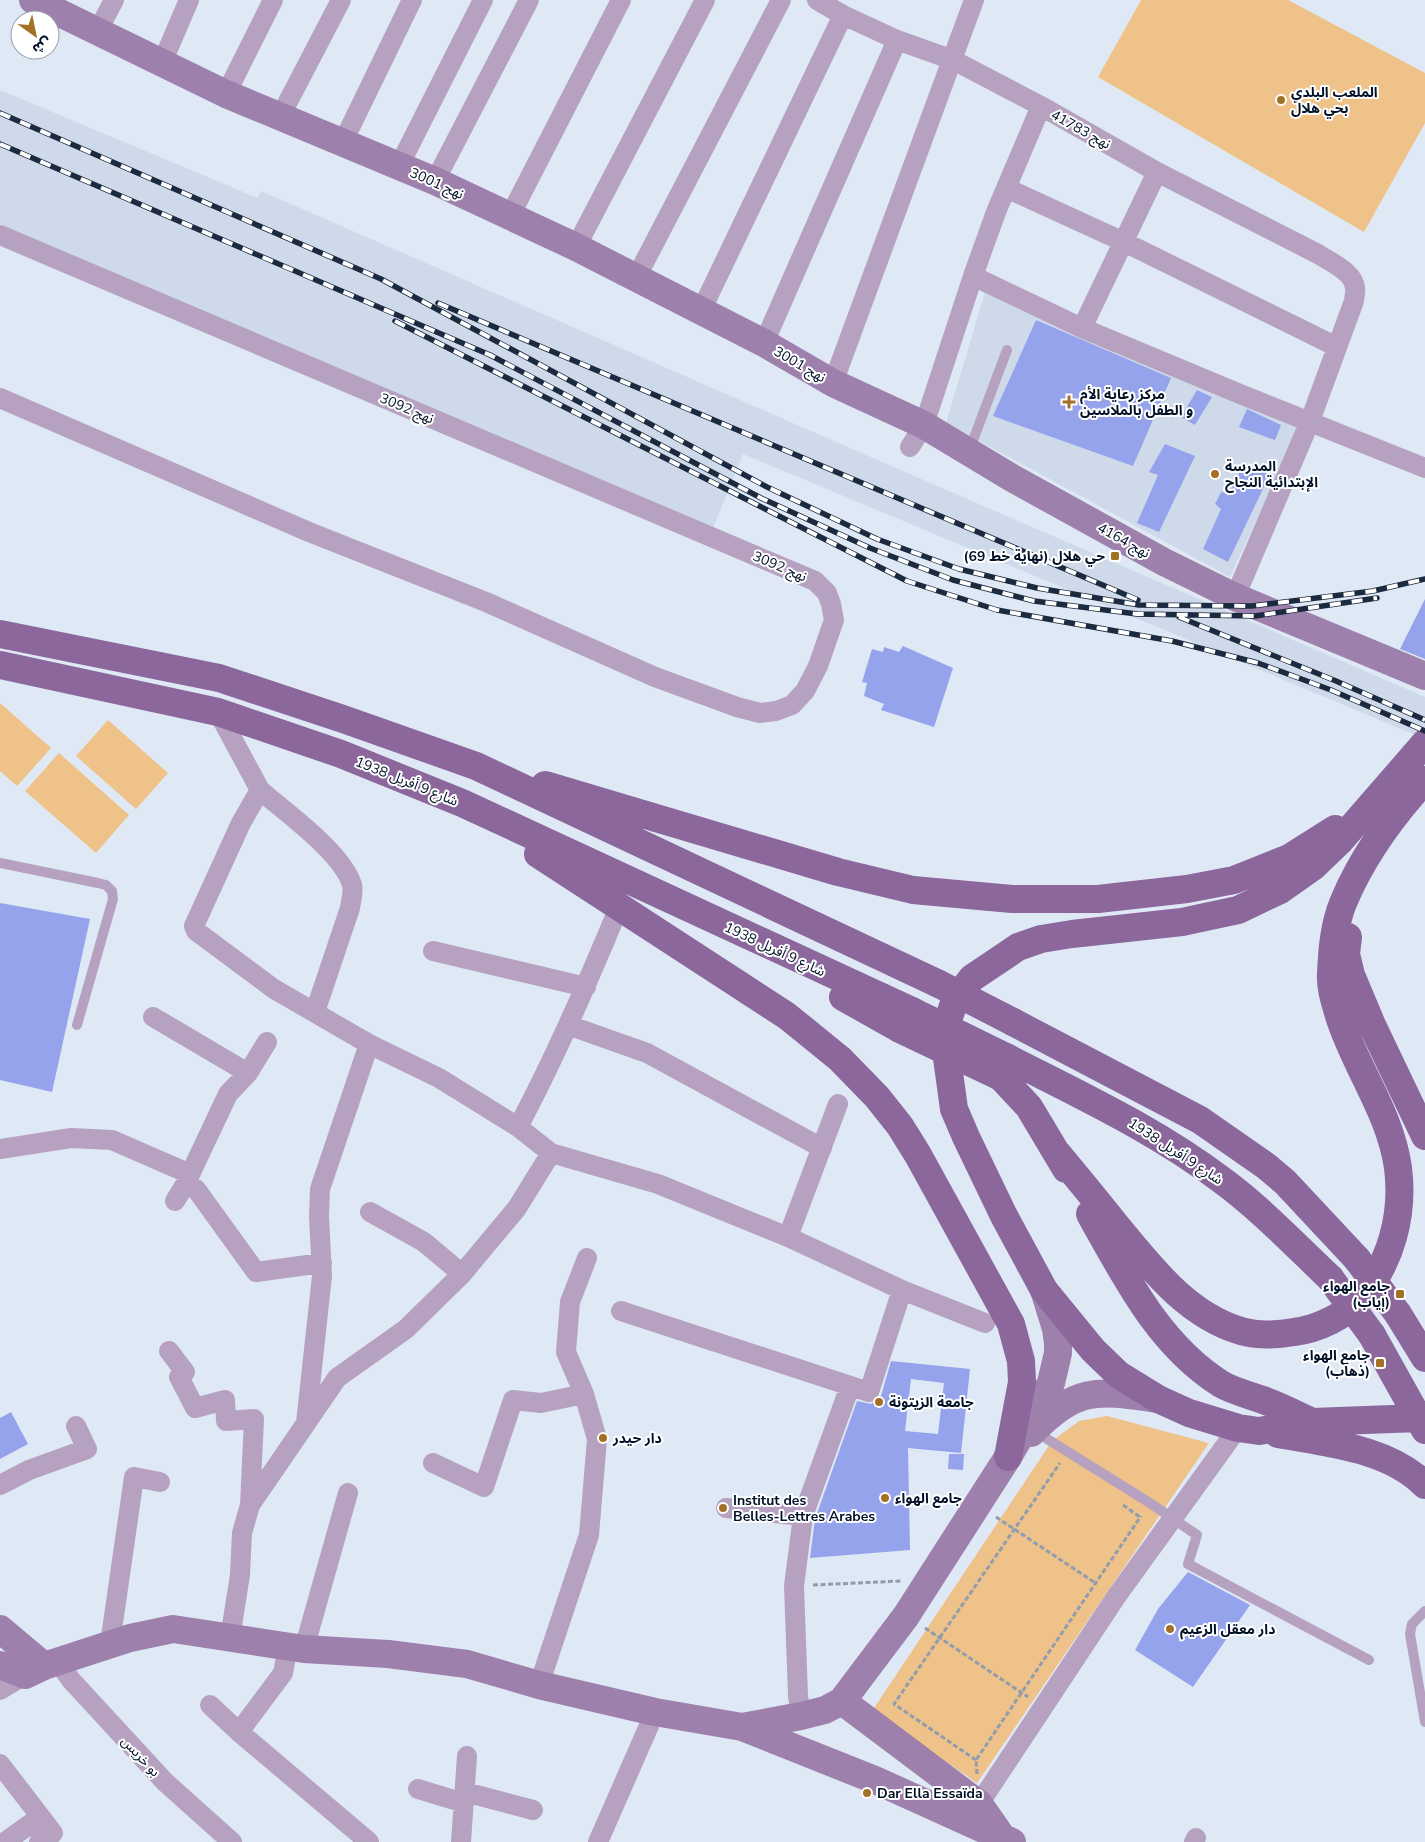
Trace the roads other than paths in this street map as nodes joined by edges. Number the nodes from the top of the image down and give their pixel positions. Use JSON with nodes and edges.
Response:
{"nodes":[{"id":1,"x":114,"y":0,"type":"edge"},
{"id":2,"x":189,"y":0,"type":"edge"},
{"id":3,"x":273,"y":0,"type":"edge"},
{"id":4,"x":340,"y":0,"type":"edge"},
{"id":5,"x":412,"y":0,"type":"edge"},
{"id":6,"x":483,"y":0,"type":"edge"},
{"id":7,"x":529,"y":0,"type":"edge"},
{"id":8,"x":621,"y":0,"type":"edge"},
{"id":9,"x":705,"y":0,"type":"edge"},
{"id":10,"x":781,"y":0,"type":"edge"},
{"id":11,"x":817,"y":0,"type":"edge"},
{"id":12,"x":974,"y":0,"type":"edge"},
{"id":13,"x":36,"y":1,"type":"edge"},
{"id":14,"x":843,"y":16,"type":"junction"},
{"id":15,"x":97,"y":32,"type":"junction"},
{"id":16,"x":897,"y":40,"type":"junction"},
{"id":17,"x":954,"y":60,"type":"junction"},
{"id":18,"x":162,"y":63,"type":"junction"},
{"id":19,"x":226,"y":94,"type":"junction"},
{"id":20,"x":1040,"y":106,"type":"junction"},
{"id":21,"x":280,"y":117,"type":"junction"},
{"id":22,"x":343,"y":142,"type":"junction"},
{"id":23,"x":399,"y":166,"type":"junction"},
{"id":24,"x":1157,"y":172,"type":"junction"},
{"id":25,"x":435,"y":181,"type":"junction"},
{"id":26,"x":1006,"y":188,"type":"junction"},
{"id":27,"x":510,"y":216,"type":"junction"},
{"id":28,"x":0,"y":235,"type":"edge"},
{"id":29,"x":1124,"y":242,"type":"junction"},
{"id":30,"x":576,"y":247,"type":"junction"},
{"id":31,"x":973,"y":276,"type":"junction"},
{"id":32,"x":636,"y":278,"type":"junction"},
{"id":33,"x":701,"y":311,"type":"junction"},
{"id":34,"x":1082,"y":328,"type":"junction"},
{"id":35,"x":764,"y":344,"type":"junction"},
{"id":36,"x":1337,"y":348,"type":"junction"},
{"id":37,"x":1007,"y":350,"type":"dead end"},
{"id":38,"x":834,"y":383,"type":"junction"},
{"id":39,"x":0,"y":398,"type":"edge"},
{"id":40,"x":1310,"y":421,"type":"junction"},
{"id":41,"x":917,"y":436,"type":"junction"},
{"id":42,"x":969,"y":452,"type":"junction"},
{"id":43,"x":1425,"y":468,"type":"edge"},
{"id":44,"x":1235,"y":597,"type":"junction"},
{"id":45,"x":0,"y":634,"type":"edge"},
{"id":46,"x":0,"y":665,"type":"edge"},
{"id":47,"x":1425,"y":676,"type":"edge"},
{"id":48,"x":218,"y":712,"type":"junction"},
{"id":49,"x":1420,"y":748,"type":"edge"},
{"id":50,"x":476,"y":766,"type":"junction"},
{"id":51,"x":1425,"y":780,"type":"edge"},
{"id":52,"x":260,"y":790,"type":"junction"},
{"id":53,"x":462,"y":804,"type":"junction"},
{"id":54,"x":1368,"y":808,"type":"junction"},
{"id":55,"x":0,"y":863,"type":"edge"},
{"id":56,"x":1355,"y":879,"type":"junction"},
{"id":57,"x":619,"y":907,"type":"junction"},
{"id":58,"x":433,"y":951,"type":"dead end"},
{"id":59,"x":586,"y":987,"type":"junction"},
{"id":60,"x":315,"y":1012,"type":"junction"},
{"id":61,"x":153,"y":1017,"type":"dead end"},
{"id":62,"x":77,"y":1025,"type":"dead end"},
{"id":63,"x":568,"y":1025,"type":"junction"},
{"id":64,"x":267,"y":1042,"type":"dead end"},
{"id":65,"x":369,"y":1044,"type":"junction"},
{"id":66,"x":1003,"y":1067,"type":"junction"},
{"id":67,"x":248,"y":1073,"type":"junction"},
{"id":68,"x":838,"y":1104,"type":"dead end"},
{"id":69,"x":518,"y":1127,"type":"junction"},
{"id":70,"x":1425,"y":1136,"type":"edge"},
{"id":71,"x":822,"y":1148,"type":"junction"},
{"id":72,"x":0,"y":1149,"type":"edge"},
{"id":73,"x":551,"y":1152,"type":"junction"},
{"id":74,"x":1057,"y":1153,"type":"junction"},
{"id":75,"x":188,"y":1179,"type":"junction"},
{"id":76,"x":175,"y":1201,"type":"dead end"},
{"id":77,"x":370,"y":1212,"type":"dead end"},
{"id":78,"x":788,"y":1238,"type":"junction"},
{"id":79,"x":587,"y":1258,"type":"dead end"},
{"id":80,"x":322,"y":1264,"type":"junction"},
{"id":81,"x":462,"y":1274,"type":"junction"},
{"id":82,"x":902,"y":1290,"type":"junction"},
{"id":83,"x":1044,"y":1290,"type":"junction"},
{"id":84,"x":621,"y":1311,"type":"dead end"},
{"id":85,"x":985,"y":1323,"type":"dead end"},
{"id":86,"x":1411,"y":1330,"type":"edge"},
{"id":87,"x":169,"y":1351,"type":"dead end"},
{"id":88,"x":1425,"y":1358,"type":"edge"},
{"id":89,"x":850,"y":1386,"type":"junction"},
{"id":90,"x":584,"y":1394,"type":"junction"},
{"id":91,"x":1158,"y":1399,"type":"junction"},
{"id":92,"x":1423,"y":1421,"type":"edge"},
{"id":93,"x":1312,"y":1422,"type":"junction"},
{"id":94,"x":305,"y":1425,"type":"junction"},
{"id":95,"x":76,"y":1426,"type":"dead end"},
{"id":96,"x":1034,"y":1430,"type":"junction"},
{"id":97,"x":1248,"y":1430,"type":"junction"},
{"id":98,"x":1008,"y":1457,"type":"junction"},
{"id":99,"x":433,"y":1463,"type":"dead end"},
{"id":100,"x":160,"y":1482,"type":"dead end"},
{"id":101,"x":0,"y":1485,"type":"edge"},
{"id":102,"x":1425,"y":1485,"type":"edge"},
{"id":103,"x":348,"y":1493,"type":"dead end"},
{"id":104,"x":250,"y":1505,"type":"junction"},
{"id":105,"x":726,"y":1508,"type":"dead end"},
{"id":106,"x":804,"y":1516,"type":"junction"},
{"id":107,"x":1172,"y":1518,"type":"junction"},
{"id":108,"x":1425,"y":1611,"type":"edge"},
{"id":109,"x":0,"y":1630,"type":"edge"},
{"id":110,"x":230,"y":1638,"type":"junction"},
{"id":111,"x":110,"y":1644,"type":"junction"},
{"id":112,"x":296,"y":1648,"type":"junction"},
{"id":113,"x":1369,"y":1660,"type":"dead end"},
{"id":114,"x":0,"y":1665,"type":"edge"},
{"id":115,"x":43,"y":1668,"type":"junction"},
{"id":116,"x":539,"y":1685,"type":"junction"},
{"id":117,"x":0,"y":1690,"type":"edge"},
{"id":118,"x":842,"y":1701,"type":"junction"},
{"id":119,"x":210,"y":1705,"type":"dead end"},
{"id":120,"x":655,"y":1712,"type":"junction"},
{"id":121,"x":801,"y":1716,"type":"junction"},
{"id":122,"x":1425,"y":1722,"type":"edge"},
{"id":123,"x":742,"y":1727,"type":"junction"},
{"id":124,"x":239,"y":1732,"type":"junction"},
{"id":125,"x":467,"y":1756,"type":"dead end"},
{"id":126,"x":0,"y":1764,"type":"edge"},
{"id":127,"x":418,"y":1789,"type":"dead end"},
{"id":128,"x":464,"y":1798,"type":"junction"},
{"id":129,"x":979,"y":1804,"type":"junction"},
{"id":130,"x":533,"y":1810,"type":"dead end"},
{"id":131,"x":40,"y":1816,"type":"junction"},
{"id":132,"x":1007,"y":1840,"type":"edge"},
{"id":133,"x":5,"y":1842,"type":"edge"},
{"id":134,"x":40,"y":1842,"type":"edge"},
{"id":135,"x":232,"y":1842,"type":"edge"},
{"id":136,"x":369,"y":1842,"type":"edge"},
{"id":137,"x":461,"y":1842,"type":"edge"},
{"id":138,"x":598,"y":1842,"type":"edge"}],
"edges":[{"from":1,"to":15,"type":"street"},
{"from":2,"to":18,"type":"street"},
{"from":3,"to":19,"type":"street"},
{"from":4,"to":21,"type":"street"},
{"from":5,"to":22,"type":"street"},
{"from":6,"to":23,"type":"street"},
{"from":7,"to":25,"type":"street"},
{"from":8,"to":27,"type":"street"},
{"from":9,"to":30,"type":"street"},
{"from":10,"to":32,"type":"street"},
{"from":11,"to":14,"type":"street","name":"نهج 41783"},
{"from":12,"to":17,"type":"street"},
{"from":13,"to":15,"type":"street","name":"نهج 3001"},
{"from":14,"to":16,"type":"street","name":"نهج 41783"},
{"from":14,"to":33,"type":"street"},
{"from":15,"to":18,"type":"street","name":"نهج 3001"},
{"from":16,"to":17,"type":"street","name":"نهج 41783"},
{"from":16,"to":35,"type":"street"},
{"from":17,"to":20,"type":"street","name":"نهج 41783"},
{"from":17,"to":38,"type":"street"},
{"from":18,"to":19,"type":"street","name":"نهج 3001"},
{"from":19,"to":21,"type":"street","name":"نهج 3001"},
{"from":20,"to":24,"type":"street","name":"نهج 41783"},
{"from":20,"to":26,"type":"street"},
{"from":21,"to":22,"type":"street","name":"نهج 3001"},
{"from":22,"to":23,"type":"street","name":"نهج 3001"},
{"from":23,"to":25,"type":"street","name":"نهج 3001"},
{"from":24,"to":29,"type":"street"},
{"from":24,"to":36,"type":"street","name":"نهج 41783"},
{"from":25,"to":27,"type":"street","name":"نهج 3001"},
{"from":26,"to":29,"type":"street"},
{"from":26,"to":31,"type":"street"},
{"from":27,"to":30,"type":"street","name":"نهج 3001"},
{"from":28,"to":39,"type":"street","name":"نهج 3092"},
{"from":29,"to":34,"type":"street"},
{"from":29,"to":36,"type":"street"},
{"from":30,"to":32,"type":"street","name":"نهج 3001"},
{"from":31,"to":34,"type":"street"},
{"from":31,"to":41,"type":"street"},
{"from":32,"to":33,"type":"street","name":"نهج 3001"},
{"from":33,"to":35,"type":"street","name":"نهج 3001"},
{"from":34,"to":40,"type":"street"},
{"from":35,"to":38,"type":"street","name":"نهج 3001"},
{"from":36,"to":40,"type":"street"},
{"from":37,"to":42,"type":"lane"},
{"from":38,"to":41,"type":"street","name":"نهج 4164"},
{"from":40,"to":43,"type":"street"},
{"from":40,"to":44,"type":"street"},
{"from":41,"to":42,"type":"street","name":"نهج 4164"},
{"from":42,"to":44,"type":"street","name":"نهج 4164"},
{"from":44,"to":47,"type":"street","name":"نهج 4164"},
{"from":45,"to":50,"type":"main road"},
{"from":46,"to":48,"type":"main road","name":"شارع 9 أفريل 1938"},
{"from":48,"to":52,"type":"street"},
{"from":48,"to":53,"type":"main road","name":"شارع 9 أفريل 1938"},
{"from":49,"to":54,"type":"main road"},
{"from":50,"to":54,"type":"main road"},
{"from":50,"to":86,"type":"main road","bridge":true},
{"from":51,"to":56,"type":"main road"},
{"from":52,"to":60,"type":"street"},
{"from":52,"to":60,"type":"street"},
{"from":53,"to":57,"type":"main road"},
{"from":53,"to":66,"type":"main road","name":"شارع 9 أفريل 1938","bridge":true},
{"from":54,"to":83,"type":"main road"},
{"from":55,"to":62,"type":"lane"},
{"from":56,"to":70,"type":"main road"},
{"from":56,"to":74,"type":"main road"},
{"from":57,"to":59,"type":"street"},
{"from":57,"to":98,"type":"main road"},
{"from":58,"to":59,"type":"street"},
{"from":59,"to":63,"type":"street"},
{"from":60,"to":65,"type":"street"},
{"from":61,"to":67,"type":"street"},
{"from":63,"to":69,"type":"street"},
{"from":63,"to":71,"type":"street"},
{"from":64,"to":67,"type":"street"},
{"from":65,"to":69,"type":"street"},
{"from":65,"to":80,"type":"street"},
{"from":66,"to":74,"type":"main road"},
{"from":66,"to":92,"type":"main road","name":"شارع 9 أفريل 1938","bridge":true},
{"from":67,"to":75,"type":"street"},
{"from":68,"to":71,"type":"street"},
{"from":69,"to":73,"type":"street"},
{"from":71,"to":78,"type":"street"},
{"from":72,"to":75,"type":"street"},
{"from":73,"to":78,"type":"street"},
{"from":73,"to":81,"type":"street"},
{"from":74,"to":93,"type":"main road"},
{"from":75,"to":76,"type":"street"},
{"from":75,"to":80,"type":"street"},
{"from":77,"to":81,"type":"street"},
{"from":78,"to":82,"type":"street"},
{"from":79,"to":90,"type":"street"},
{"from":80,"to":94,"type":"street"},
{"from":81,"to":94,"type":"street"},
{"from":82,"to":85,"type":"street"},
{"from":82,"to":89,"type":"street"},
{"from":83,"to":91,"type":"main road"},
{"from":83,"to":98,"type":"street"},
{"from":84,"to":89,"type":"street"},
{"from":86,"to":88,"type":"main road"},
{"from":87,"to":104,"type":"street"},
{"from":89,"to":106,"type":"street"},
{"from":90,"to":99,"type":"street"},
{"from":90,"to":116,"type":"street"},
{"from":91,"to":96,"type":"street"},
{"from":91,"to":97,"type":"main road"},
{"from":92,"to":93,"type":"main road"},
{"from":93,"to":97,"type":"main road"},
{"from":94,"to":104,"type":"street"},
{"from":95,"to":101,"type":"street"},
{"from":96,"to":98,"type":"street"},
{"from":96,"to":107,"type":"lane"},
{"from":97,"to":102,"type":"main road"},
{"from":97,"to":107,"type":"street"},
{"from":98,"to":118,"type":"street"},
{"from":100,"to":111,"type":"street"},
{"from":103,"to":112,"type":"street"},
{"from":104,"to":110,"type":"street"},
{"from":105,"to":106,"type":"street"},
{"from":106,"to":121,"type":"street"},
{"from":107,"to":113,"type":"lane"},
{"from":107,"to":129,"type":"street"},
{"from":108,"to":122,"type":"lane"},
{"from":109,"to":115,"type":"street"},
{"from":110,"to":111,"type":"street"},
{"from":110,"to":112,"type":"street"},
{"from":111,"to":115,"type":"street"},
{"from":112,"to":116,"type":"street"},
{"from":112,"to":124,"type":"street"},
{"from":114,"to":115,"type":"street"},
{"from":115,"to":117,"type":"street"},
{"from":115,"to":135,"type":"street","name":"بو خريس"},
{"from":116,"to":120,"type":"street"},
{"from":118,"to":121,"type":"street"},
{"from":118,"to":129,"type":"street"},
{"from":119,"to":124,"type":"street"},
{"from":120,"to":123,"type":"street"},
{"from":120,"to":138,"type":"street"},
{"from":121,"to":123,"type":"street"},
{"from":123,"to":132,"type":"street"},
{"from":124,"to":136,"type":"street"},
{"from":125,"to":128,"type":"street"},
{"from":126,"to":131,"type":"street"},
{"from":127,"to":128,"type":"street"},
{"from":128,"to":130,"type":"street"},
{"from":128,"to":137,"type":"street"},
{"from":129,"to":132,"type":"street"},
{"from":131,"to":133,"type":"street"},
{"from":131,"to":134,"type":"street"}]}
